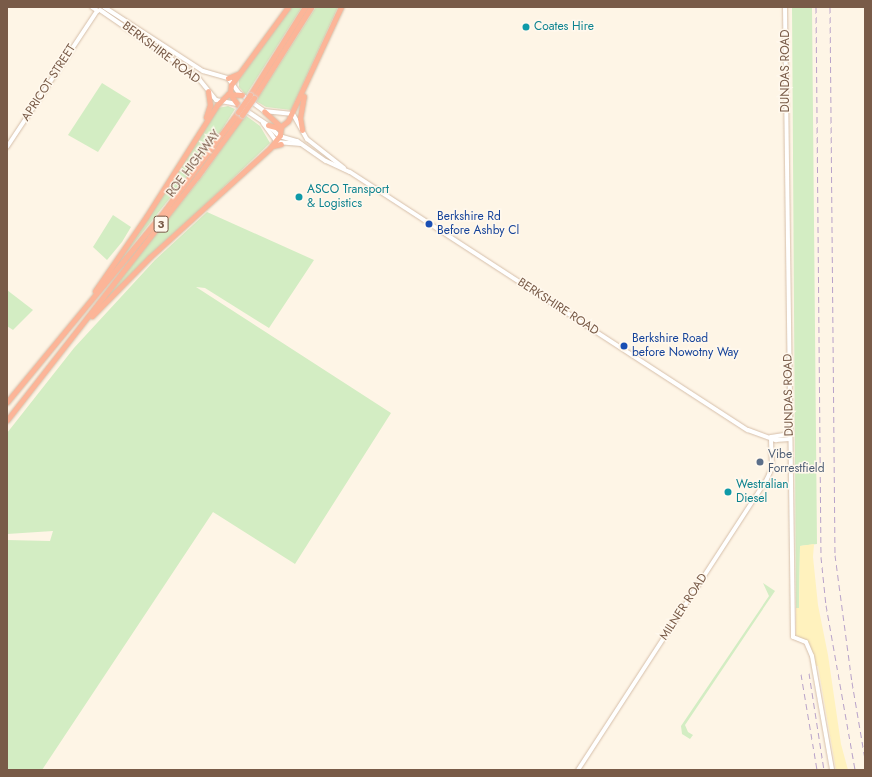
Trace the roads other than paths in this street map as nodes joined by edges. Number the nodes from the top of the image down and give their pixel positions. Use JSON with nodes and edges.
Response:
{"nodes":[{"id":1,"x":288,"y":7,"type":"edge"},
{"id":2,"x":305,"y":7,"type":"edge"},
{"id":3,"x":311,"y":7,"type":"edge"},
{"id":4,"x":341,"y":7,"type":"edge"},
{"id":5,"x":785,"y":7,"type":"edge"},
{"id":6,"x":98,"y":8,"type":"edge"},
{"id":7,"x":241,"y":72,"type":"junction"},
{"id":8,"x":228,"y":78,"type":"junction"},
{"id":9,"x":232,"y":84,"type":"junction"},
{"id":10,"x":305,"y":88,"type":"junction"},
{"id":11,"x":208,"y":91,"type":"junction"},
{"id":12,"x":230,"y":94,"type":"junction"},
{"id":13,"x":242,"y":95,"type":"junction"},
{"id":14,"x":252,"y":96,"type":"junction"},
{"id":15,"x":220,"y":101,"type":"junction"},
{"id":16,"x":238,"y":105,"type":"junction"},
{"id":17,"x":264,"y":111,"type":"junction"},
{"id":18,"x":240,"y":114,"type":"junction"},
{"id":19,"x":293,"y":114,"type":"junction"},
{"id":20,"x":260,"y":119,"type":"junction"},
{"id":21,"x":204,"y":123,"type":"junction"},
{"id":22,"x":268,"y":125,"type":"junction"},
{"id":23,"x":281,"y":128,"type":"junction"},
{"id":24,"x":302,"y":130,"type":"junction"},
{"id":25,"x":279,"y":136,"type":"junction"},
{"id":26,"x":278,"y":142,"type":"junction"},
{"id":27,"x":302,"y":144,"type":"junction"},
{"id":28,"x":7,"y":147,"type":"edge"},
{"id":29,"x":347,"y":170,"type":"junction"},
{"id":30,"x":77,"y":317,"type":"junction"},
{"id":31,"x":77,"y":331,"type":"junction"},
{"id":32,"x":7,"y":402,"type":"edge"},
{"id":33,"x":7,"y":420,"type":"edge"},
{"id":34,"x":790,"y":434,"type":"junction"},
{"id":35,"x":771,"y":437,"type":"junction"},
{"id":36,"x":790,"y":439,"type":"junction"},
{"id":37,"x":578,"y":770,"type":"edge"},
{"id":38,"x":832,"y":770,"type":"edge"}],
"edges":[{"from":1,"to":7,"type":"highway"},
{"from":2,"to":14,"type":"highway","name":"ROE HIGHWAY","number":"3"},
{"from":3,"to":14,"type":"highway","name":"ROE HIGHWAY","number":"3"},
{"from":4,"to":10,"type":"highway"},
{"from":5,"to":34,"type":"main road","name":"DUNDAS ROAD"},
{"from":6,"to":8,"type":"main road","name":"BERKSHIRE ROAD"},
{"from":6,"to":11,"type":"main road","name":"BERKSHIRE ROAD"},
{"from":6,"to":28,"type":"main road","name":"APRICOT STREET"},
{"from":7,"to":8,"type":"highway"},
{"from":7,"to":9,"type":"highway"},
{"from":8,"to":9,"type":"main road"},
{"from":9,"to":12,"type":"highway"},
{"from":9,"to":13,"type":"main road"},
{"from":10,"to":19,"type":"highway"},
{"from":10,"to":24,"type":"highway"},
{"from":11,"to":15,"type":"main road","name":"BERKSHIRE ROAD"},
{"from":11,"to":21,"type":"highway"},
{"from":12,"to":13,"type":"highway"},
{"from":12,"to":15,"type":"highway"},
{"from":12,"to":16,"type":"highway"},
{"from":13,"to":17,"type":"main road"},
{"from":14,"to":18,"type":"highway","name":"ROE HIGHWAY","number":"3","bridge":true},
{"from":15,"to":16,"type":"main road","name":"BERKSHIRE ROAD"},
{"from":15,"to":21,"type":"highway"},
{"from":16,"to":20,"type":"main road","name":"BERKSHIRE ROAD"},
{"from":17,"to":19,"type":"main road"},
{"from":17,"to":23,"type":"highway"},
{"from":18,"to":30,"type":"highway","name":"ROE HIGHWAY","number":"3"},
{"from":18,"to":31,"type":"highway","name":"ROE HIGHWAY","number":"3"},
{"from":19,"to":23,"type":"highway"},
{"from":19,"to":24,"type":"main road","name":"BERKSHIRE ROAD"},
{"from":20,"to":22,"type":"main road","name":"BERKSHIRE ROAD"},
{"from":20,"to":26,"type":"main road","name":"BERKSHIRE ROAD"},
{"from":21,"to":30,"type":"highway"},
{"from":22,"to":23,"type":"highway"},
{"from":22,"to":25,"type":"main road","name":"BERKSHIRE ROAD"},
{"from":23,"to":25,"type":"highway"},
{"from":24,"to":29,"type":"main road","name":"BERKSHIRE ROAD"},
{"from":25,"to":26,"type":"highway"},
{"from":25,"to":27,"type":"main road","name":"BERKSHIRE ROAD"},
{"from":26,"to":27,"type":"main road"},
{"from":26,"to":31,"type":"highway"},
{"from":27,"to":29,"type":"main road","name":"BERKSHIRE ROAD"},
{"from":29,"to":35,"type":"main road","name":"BERKSHIRE ROAD"},
{"from":30,"to":32,"type":"highway","name":"ROE HIGHWAY","number":"3"},
{"from":31,"to":33,"type":"highway","name":"ROE HIGHWAY","number":"3"},
{"from":34,"to":35,"type":"main road","name":"BERKSHIRE ROAD"},
{"from":34,"to":36,"type":"main road","name":"DUNDAS ROAD"},
{"from":35,"to":36,"type":"main road","name":"BERKSHIRE ROAD"},
{"from":35,"to":37,"type":"main road","name":"MILNER ROAD"},
{"from":36,"to":38,"type":"main road","name":"DUNDAS ROAD"}]}
